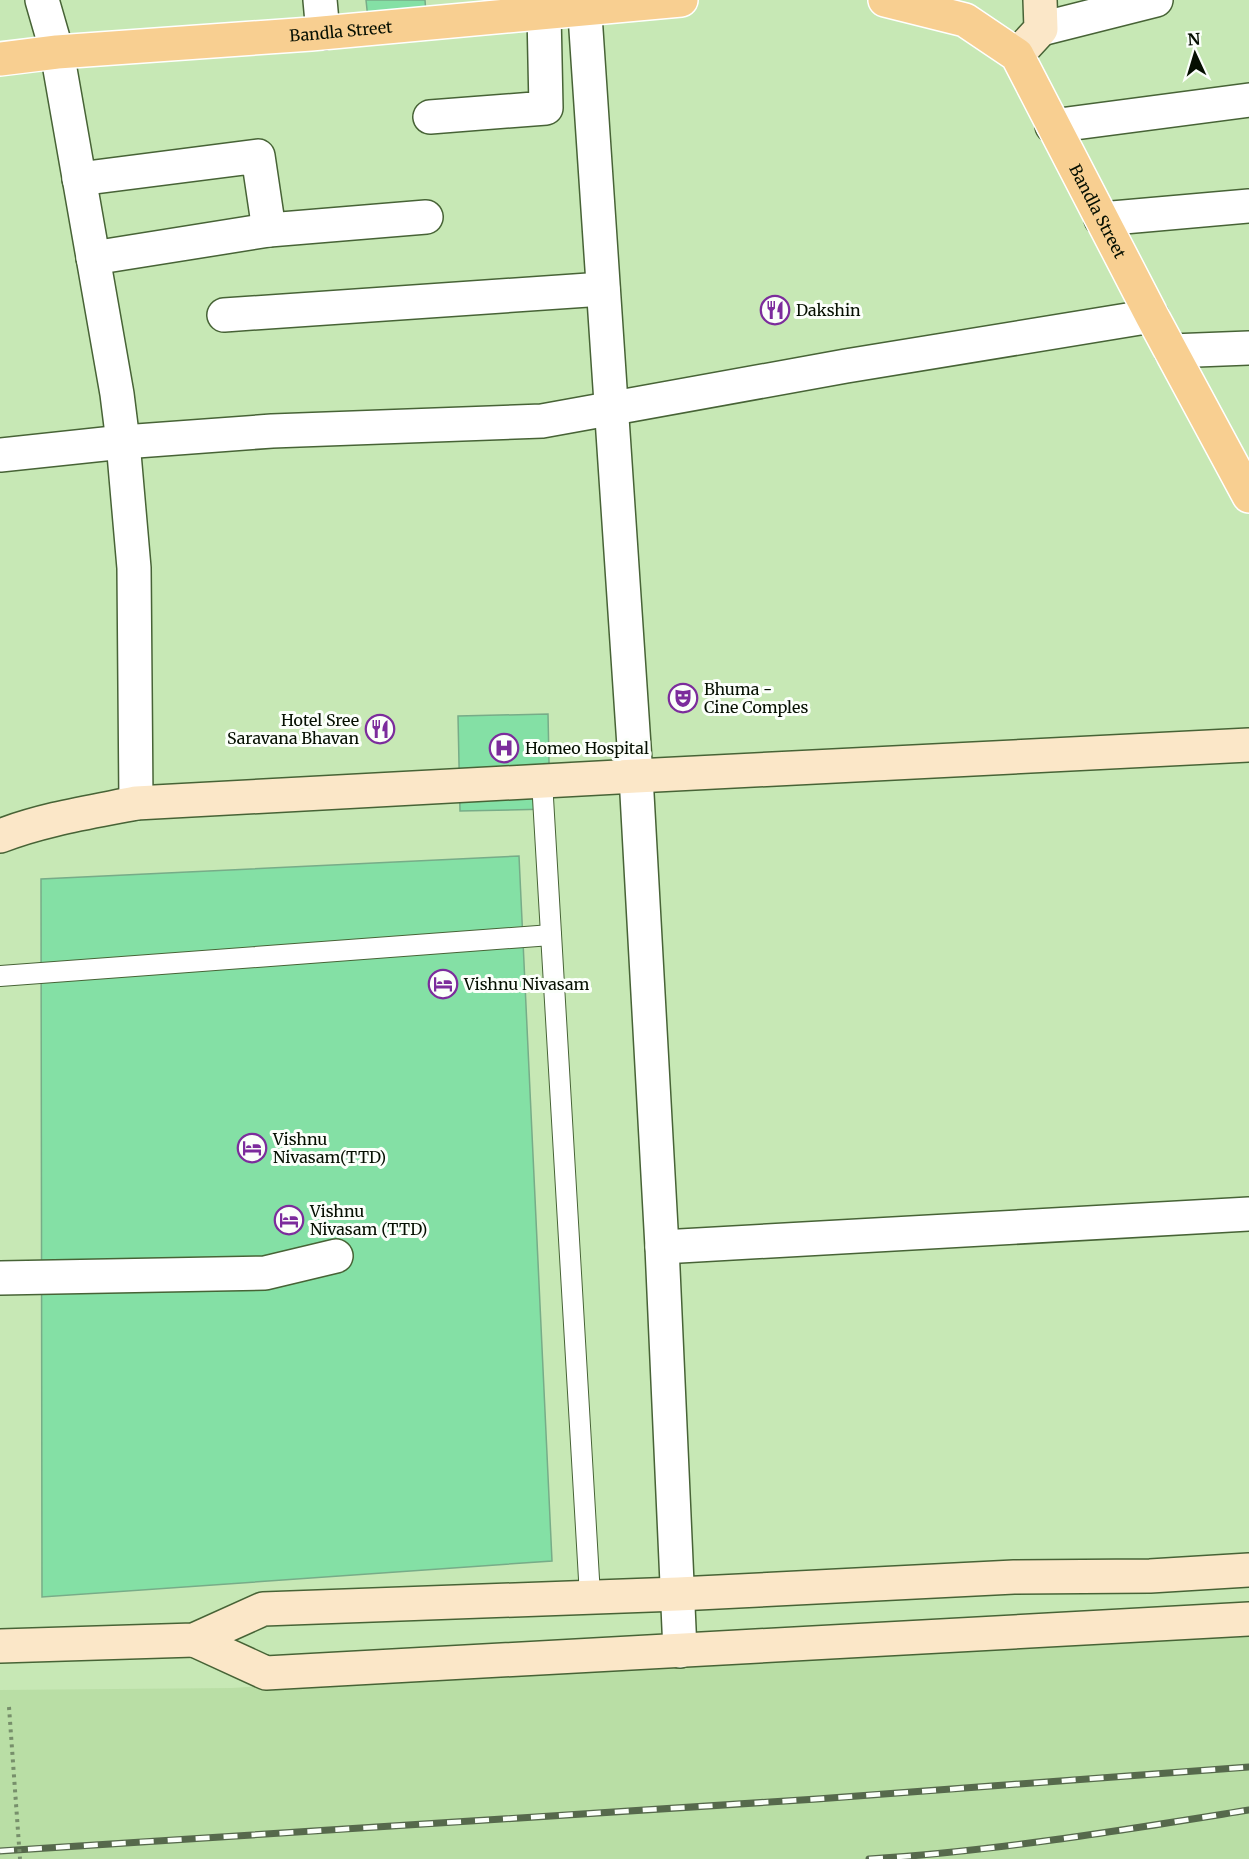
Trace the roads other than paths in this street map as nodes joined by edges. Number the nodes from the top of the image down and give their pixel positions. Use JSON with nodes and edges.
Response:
{"nodes":[{"id":1,"x":42,"y":0,"type":"edge"},
{"id":2,"x":320,"y":0,"type":"edge"},
{"id":3,"x":681,"y":0,"type":"edge"},
{"id":4,"x":885,"y":0,"type":"edge"},
{"id":5,"x":1156,"y":0,"type":"edge"},
{"id":6,"x":584,"y":4,"type":"edge"},
{"id":7,"x":544,"y":13,"type":"junction"},
{"id":8,"x":1041,"y":15,"type":"edge"},
{"id":9,"x":323,"y":33,"type":"junction"},
{"id":10,"x":57,"y":52,"type":"junction"},
{"id":11,"x":1017,"y":55,"type":"junction"},
{"id":12,"x":0,"y":59,"type":"edge"},
{"id":13,"x":1249,"y":100,"type":"edge"},
{"id":14,"x":430,"y":117,"type":"dead end"},
{"id":15,"x":1052,"y":126,"type":"junction"},
{"id":16,"x":79,"y":179,"type":"junction"},
{"id":17,"x":1249,"y":206,"type":"edge"},
{"id":18,"x":426,"y":217,"type":"dead end"},
{"id":19,"x":1101,"y":219,"type":"junction"},
{"id":20,"x":269,"y":230,"type":"junction"},
{"id":21,"x":93,"y":258,"type":"junction"},
{"id":22,"x":603,"y":289,"type":"junction"},
{"id":23,"x":224,"y":315,"type":"dead end"},
{"id":24,"x":1152,"y":316,"type":"junction"},
{"id":25,"x":1249,"y":348,"type":"edge"},
{"id":26,"x":1171,"y":351,"type":"junction"},
{"id":27,"x":610,"y":409,"type":"junction"},
{"id":28,"x":123,"y":442,"type":"junction"},
{"id":29,"x":0,"y":455,"type":"edge"},
{"id":30,"x":1249,"y":496,"type":"edge"},
{"id":31,"x":1249,"y":746,"type":"edge"},
{"id":32,"x":636,"y":776,"type":"junction"},
{"id":33,"x":542,"y":781,"type":"junction"},
{"id":34,"x":136,"y":803,"type":"junction"},
{"id":35,"x":0,"y":836,"type":"edge"},
{"id":36,"x":551,"y":935,"type":"junction"},
{"id":37,"x":0,"y":976,"type":"edge"},
{"id":38,"x":1249,"y":1214,"type":"edge"},
{"id":39,"x":662,"y":1247,"type":"junction"},
{"id":40,"x":336,"y":1256,"type":"dead end"},
{"id":41,"x":0,"y":1278,"type":"edge"},
{"id":42,"x":1249,"y":1570,"type":"edge"},
{"id":43,"x":678,"y":1594,"type":"junction"},
{"id":44,"x":590,"y":1596,"type":"junction"},
{"id":45,"x":1249,"y":1619,"type":"edge"},
{"id":46,"x":194,"y":1640,"type":"junction"},
{"id":47,"x":0,"y":1646,"type":"edge"},
{"id":48,"x":680,"y":1651,"type":"junction"}],
"edges":[{"from":1,"to":10,"type":"street"},
{"from":2,"to":9,"type":"street"},
{"from":3,"to":6,"type":"main road","name":"Bandla Street"},
{"from":4,"to":11,"type":"main road","name":"Bandla Street"},
{"from":5,"to":8,"type":"street"},
{"from":6,"to":7,"type":"main road","name":"Bandla Street"},
{"from":6,"to":22,"type":"street"},
{"from":7,"to":9,"type":"main road","name":"Bandla Street"},
{"from":7,"to":14,"type":"street"},
{"from":8,"to":11,"type":"street"},
{"from":9,"to":10,"type":"main road","name":"Bandla Street"},
{"from":10,"to":12,"type":"main road","name":"Bandla Street"},
{"from":10,"to":16,"type":"street"},
{"from":11,"to":15,"type":"main road","name":"Bandla Street"},
{"from":13,"to":15,"type":"street"},
{"from":15,"to":19,"type":"main road","name":"Bandla Street"},
{"from":16,"to":20,"type":"street"},
{"from":16,"to":21,"type":"street"},
{"from":17,"to":19,"type":"street"},
{"from":18,"to":20,"type":"street"},
{"from":19,"to":24,"type":"main road","name":"Bandla Street"},
{"from":20,"to":21,"type":"street"},
{"from":21,"to":28,"type":"street"},
{"from":22,"to":23,"type":"street"},
{"from":22,"to":27,"type":"street"},
{"from":24,"to":26,"type":"main road","name":"Bandla Street"},
{"from":24,"to":27,"type":"street"},
{"from":25,"to":26,"type":"street"},
{"from":26,"to":30,"type":"main road","name":"Bandla Street"},
{"from":27,"to":28,"type":"street"},
{"from":27,"to":32,"type":"street"},
{"from":28,"to":29,"type":"street"},
{"from":28,"to":34,"type":"street"},
{"from":31,"to":32,"type":"street"},
{"from":32,"to":33,"type":"street"},
{"from":32,"to":39,"type":"street"},
{"from":33,"to":34,"type":"street"},
{"from":33,"to":36,"type":"lane"},
{"from":34,"to":35,"type":"street"},
{"from":36,"to":37,"type":"lane"},
{"from":36,"to":44,"type":"lane"},
{"from":38,"to":39,"type":"street"},
{"from":39,"to":43,"type":"street"},
{"from":40,"to":41,"type":"street"},
{"from":42,"to":43,"type":"street"},
{"from":43,"to":44,"type":"street"},
{"from":43,"to":48,"type":"street"},
{"from":44,"to":46,"type":"street"},
{"from":45,"to":48,"type":"street"},
{"from":46,"to":47,"type":"street"},
{"from":46,"to":48,"type":"street"}]}
